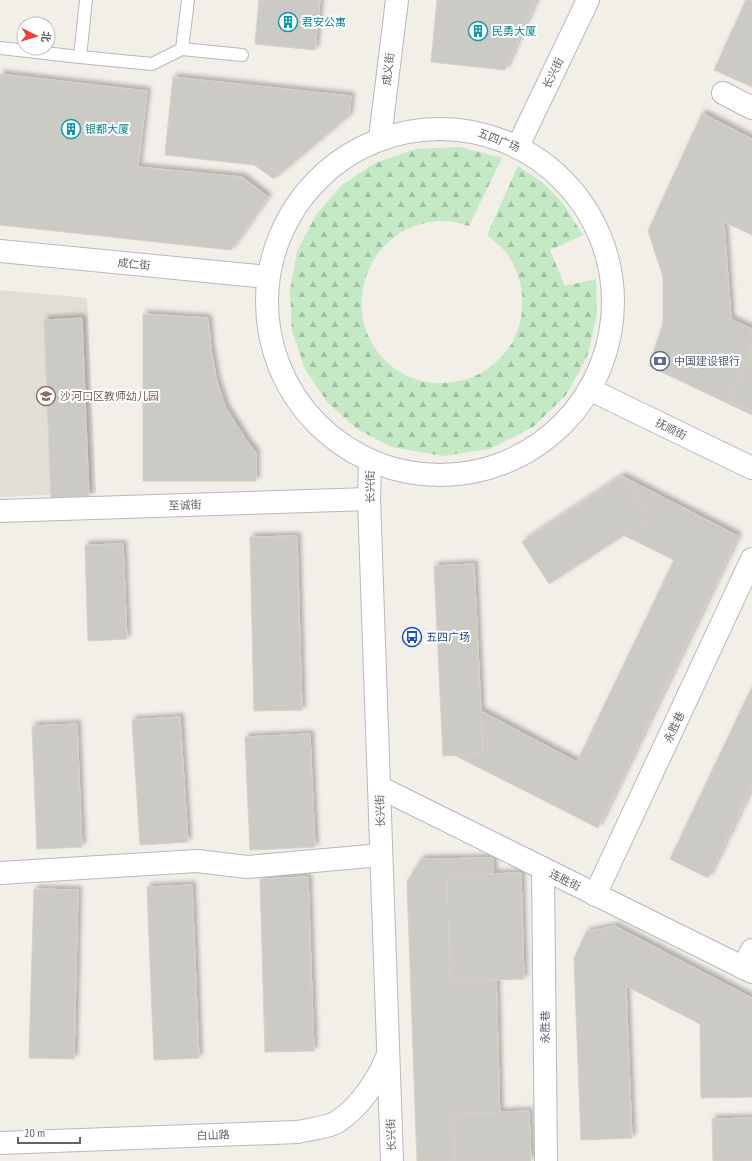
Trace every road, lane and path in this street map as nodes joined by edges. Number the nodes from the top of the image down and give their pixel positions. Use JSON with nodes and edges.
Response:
{"nodes":[{"id":1,"x":86,"y":0,"type":"edge"},
{"id":2,"x":188,"y":0,"type":"edge"},
{"id":3,"x":397,"y":0,"type":"edge"},
{"id":4,"x":588,"y":0,"type":"edge"},
{"id":5,"x":0,"y":48,"type":"edge"},
{"id":6,"x":182,"y":48,"type":"junction"},
{"id":7,"x":242,"y":55,"type":"dead end"},
{"id":8,"x":80,"y":57,"type":"junction"},
{"id":9,"x":723,"y":94,"type":"dead end"},
{"id":10,"x":752,"y":108,"type":"edge"},
{"id":11,"x":380,"y":138,"type":"junction"},
{"id":12,"x":518,"y":146,"type":"junction"},
{"id":13,"x":0,"y":251,"type":"edge"},
{"id":14,"x":268,"y":277,"type":"junction"},
{"id":15,"x":591,"y":390,"type":"junction"},
{"id":16,"x":370,"y":462,"type":"junction"},
{"id":17,"x":752,"y":468,"type":"edge"},
{"id":18,"x":369,"y":499,"type":"junction"},
{"id":19,"x":0,"y":511,"type":"edge"},
{"id":20,"x":752,"y":559,"type":"edge"},
{"id":21,"x":379,"y":787,"type":"junction"},
{"id":22,"x":381,"y":854,"type":"junction"},
{"id":23,"x":543,"y":869,"type":"junction"},
{"id":24,"x":0,"y":873,"type":"edge"},
{"id":25,"x":595,"y":895,"type":"junction"},
{"id":26,"x":749,"y":964,"type":"edge"},
{"id":27,"x":388,"y":1054,"type":"junction"},
{"id":28,"x":0,"y":1143,"type":"edge"},
{"id":29,"x":392,"y":1161,"type":"edge"},
{"id":30,"x":546,"y":1161,"type":"edge"}],
"edges":[{"from":1,"to":8,"type":"lane"},
{"from":2,"to":6,"type":"lane"},
{"from":3,"to":11,"type":"street","name":"成义街"},
{"from":4,"to":12,"type":"street","name":"长兴街"},
{"from":5,"to":8,"type":"lane"},
{"from":6,"to":7,"type":"lane"},
{"from":6,"to":8,"type":"lane"},
{"from":9,"to":10,"type":"street"},
{"from":11,"to":12,"type":"street","name":"五四广场"},
{"from":11,"to":14,"type":"street","name":"五四广场"},
{"from":12,"to":15,"type":"street","name":"五四广场"},
{"from":13,"to":14,"type":"street","name":"成仁街"},
{"from":14,"to":16,"type":"street","name":"五四广场"},
{"from":15,"to":16,"type":"street","name":"五四广场"},
{"from":15,"to":17,"type":"street","name":"抚顺街"},
{"from":16,"to":18,"type":"street","name":"长兴街"},
{"from":18,"to":19,"type":"street","name":"至诚街"},
{"from":18,"to":21,"type":"street","name":"长兴街"},
{"from":20,"to":25,"type":"street","name":"永胜巷"},
{"from":21,"to":22,"type":"street","name":"长兴街"},
{"from":21,"to":23,"type":"street","name":"连胜街"},
{"from":22,"to":24,"type":"street"},
{"from":22,"to":27,"type":"street","name":"长兴街"},
{"from":23,"to":25,"type":"street","name":"连胜街"},
{"from":23,"to":30,"type":"street","name":"永胜巷"},
{"from":25,"to":26,"type":"street","name":"连胜街"},
{"from":27,"to":28,"type":"street","name":"白山路"},
{"from":27,"to":29,"type":"street","name":"长兴街"}]}
